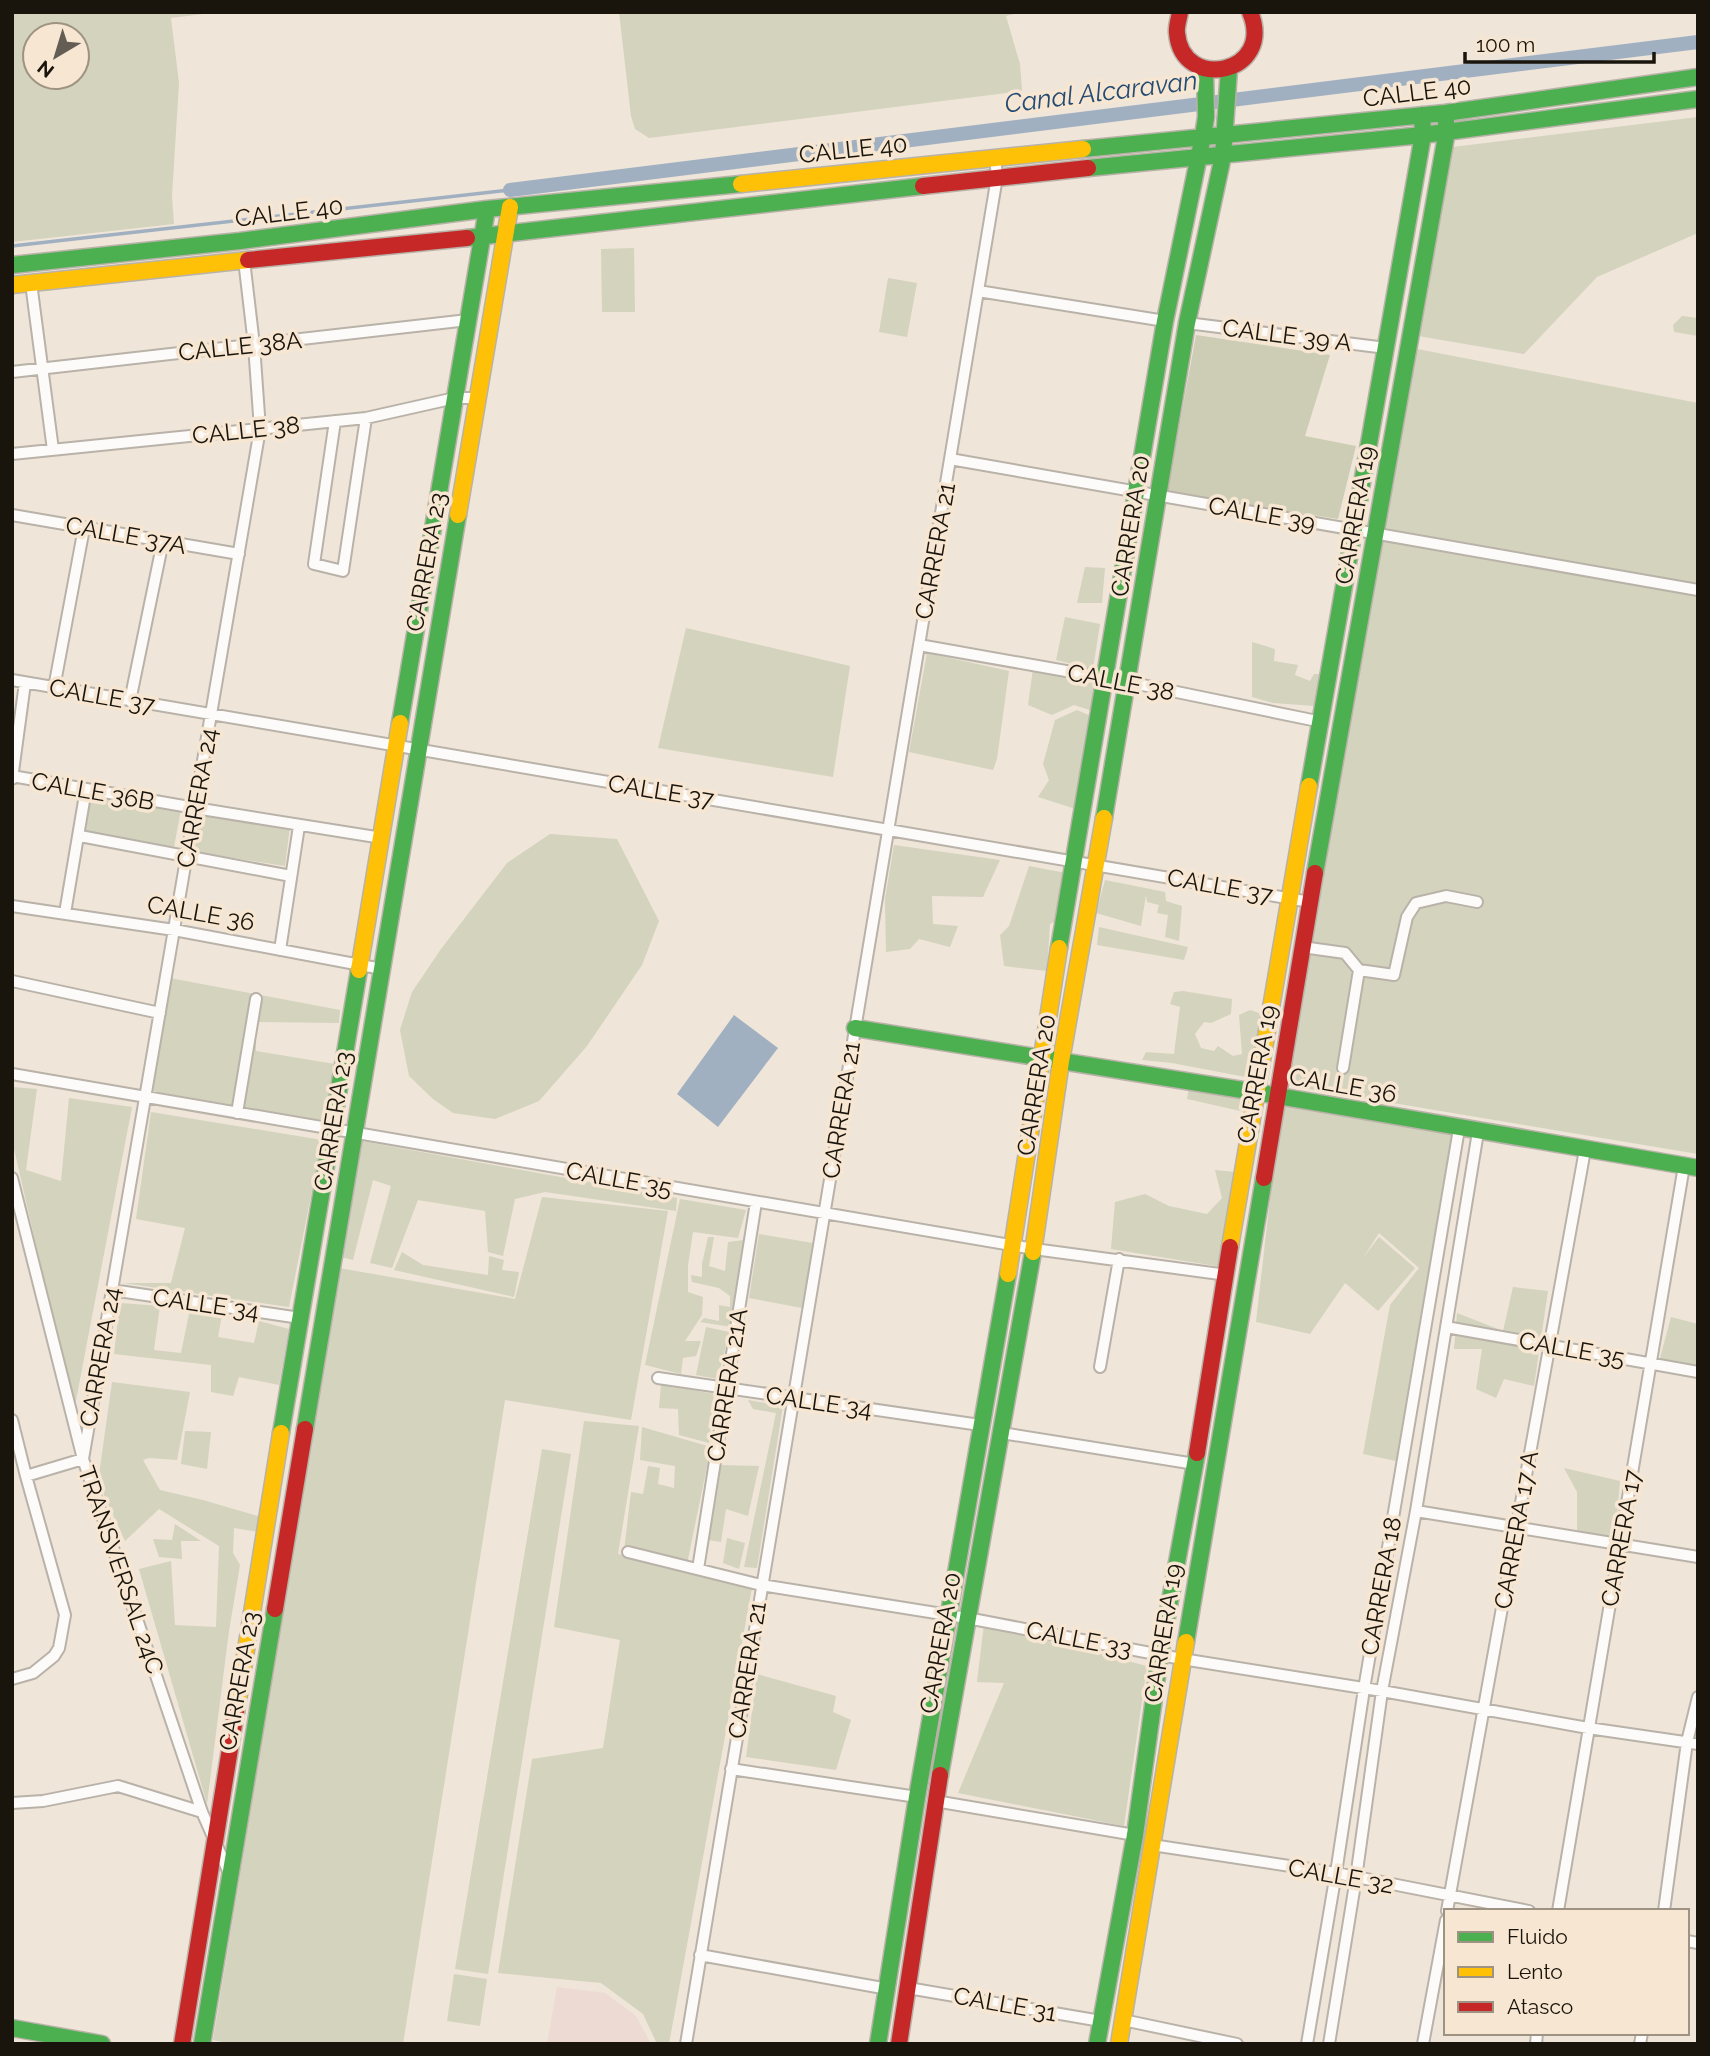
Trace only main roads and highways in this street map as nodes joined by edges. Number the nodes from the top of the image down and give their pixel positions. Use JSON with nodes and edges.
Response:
{"nodes":[{"id":1,"x":1180,"y":12,"type":"edge"},
{"id":2,"x":1250,"y":12,"type":"edge"},
{"id":3,"x":1229,"y":69,"type":"junction"},
{"id":4,"x":1205,"y":70,"type":"junction"},
{"id":5,"x":1698,"y":77,"type":"edge"},
{"id":6,"x":1698,"y":99,"type":"edge"},
{"id":7,"x":1445,"y":113,"type":"junction"},
{"id":8,"x":1422,"y":115,"type":"junction"},
{"id":9,"x":1225,"y":127,"type":"junction"},
{"id":10,"x":1447,"y":131,"type":"junction"},
{"id":11,"x":1423,"y":135,"type":"junction"},
{"id":12,"x":1203,"y":136,"type":"junction"},
{"id":13,"x":1223,"y":156,"type":"junction"},
{"id":14,"x":1198,"y":159,"type":"junction"},
{"id":15,"x":510,"y":207,"type":"junction"},
{"id":16,"x":487,"y":209,"type":"junction"},
{"id":17,"x":505,"y":233,"type":"junction"},
{"id":18,"x":482,"y":236,"type":"junction"},
{"id":19,"x":12,"y":265,"type":"edge"},
{"id":20,"x":12,"y":285,"type":"edge"},
{"id":21,"x":855,"y":1028,"type":"road end"},
{"id":22,"x":1041,"y":1058,"type":"junction"},
{"id":23,"x":1061,"y":1061,"type":"junction"},
{"id":24,"x":1255,"y":1092,"type":"junction"},
{"id":25,"x":1277,"y":1096,"type":"junction"},
{"id":26,"x":1691,"y":1167,"type":"edge"},
{"id":27,"x":959,"y":1617,"type":"junction"},
{"id":28,"x":12,"y":2028,"type":"edge"},
{"id":29,"x":102,"y":2044,"type":"edge"},
{"id":30,"x":182,"y":2044,"type":"edge"},
{"id":31,"x":202,"y":2044,"type":"edge"},
{"id":32,"x":878,"y":2044,"type":"edge"},
{"id":33,"x":899,"y":2044,"type":"edge"},
{"id":34,"x":1097,"y":2044,"type":"edge"},
{"id":35,"x":1119,"y":2044,"type":"edge"}],
"edges":[{"from":1,"to":4,"type":"main road"},
{"from":2,"to":3,"type":"main road"},
{"from":3,"to":4,"type":"main road"},
{"from":3,"to":9,"type":"main road","name":"CARRERA 20"},
{"from":4,"to":12,"type":"main road","name":"CARRERA 20"},
{"from":5,"to":7,"type":"main road","name":"CALLE 40"},
{"from":6,"to":10,"type":"main road","name":"CALLE 40"},
{"from":7,"to":8,"type":"main road","name":"CALLE 40"},
{"from":7,"to":10,"type":"main road","name":"CARRERA 19"},
{"from":8,"to":9,"type":"main road","name":"CALLE 40"},
{"from":8,"to":11,"type":"main road","name":"CARRERA 19"},
{"from":9,"to":12,"type":"main road","name":"CALLE 40"},
{"from":9,"to":13,"type":"main road","name":"CARRERA 20"},
{"from":10,"to":11,"type":"main road","name":"CALLE 40"},
{"from":10,"to":25,"type":"main road","name":"CARRERA 19"},
{"from":11,"to":13,"type":"main road","name":"CALLE 40"},
{"from":11,"to":24,"type":"main road","name":"CARRERA 19"},
{"from":12,"to":14,"type":"main road","name":"CARRERA 20"},
{"from":12,"to":15,"type":"main road","name":"CALLE 40"},
{"from":13,"to":14,"type":"main road","name":"CALLE 40"},
{"from":13,"to":23,"type":"main road","name":"CARRERA 20"},
{"from":14,"to":17,"type":"main road","name":"CALLE 40"},
{"from":14,"to":22,"type":"main road","name":"CARRERA 20"},
{"from":15,"to":16,"type":"main road","name":"CALLE 40"},
{"from":15,"to":17,"type":"main road","name":"CARRERA 23"},
{"from":16,"to":18,"type":"main road","name":"CARRERA 23"},
{"from":16,"to":19,"type":"main road","name":"CALLE 40"},
{"from":17,"to":18,"type":"main road","name":"CALLE 40"},
{"from":17,"to":31,"type":"main road","name":"CARRERA 23"},
{"from":18,"to":20,"type":"main road","name":"CALLE 40"},
{"from":18,"to":30,"type":"main road","name":"CARRERA 23"},
{"from":21,"to":22,"type":"main road","name":"CALLE 36"},
{"from":22,"to":23,"type":"main road","name":"CALLE 36"},
{"from":22,"to":27,"type":"main road","name":"CARRERA 20"},
{"from":23,"to":24,"type":"main road","name":"CALLE 36"},
{"from":23,"to":27,"type":"main road","name":"CARRERA 20"},
{"from":24,"to":25,"type":"main road","name":"CALLE 36"},
{"from":24,"to":34,"type":"main road","name":"CARRERA 19"},
{"from":25,"to":26,"type":"main road","name":"CALLE 36"},
{"from":25,"to":35,"type":"main road","name":"CARRERA 19"},
{"from":27,"to":32,"type":"main road","name":"CARRERA 20"},
{"from":27,"to":33,"type":"main road","name":"CARRERA 20"},
{"from":28,"to":29,"type":"main road"}]}
